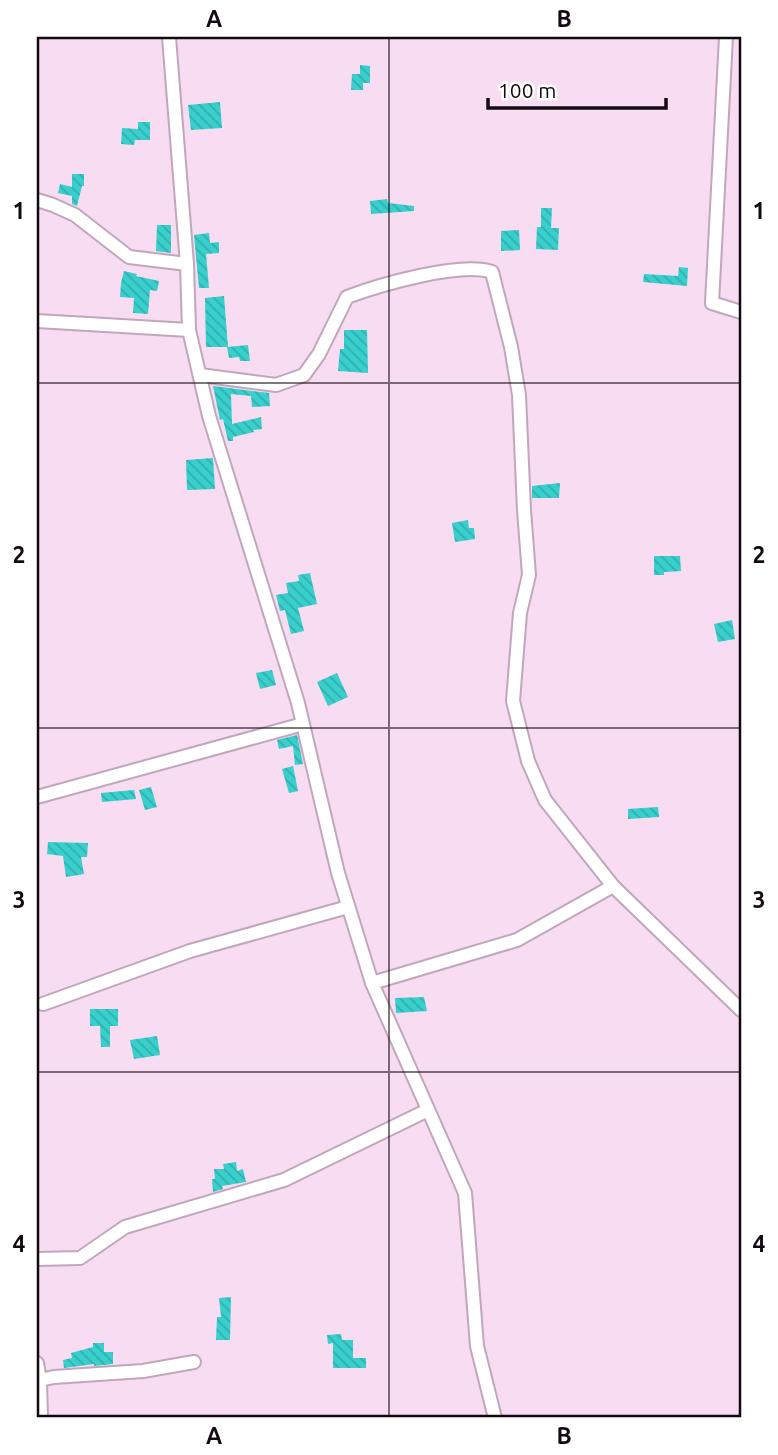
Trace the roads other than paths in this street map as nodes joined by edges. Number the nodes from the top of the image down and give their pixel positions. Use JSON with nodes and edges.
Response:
{"nodes":[{"id":1,"x":169,"y":37,"type":"edge"},
{"id":2,"x":726,"y":37,"type":"edge"},
{"id":3,"x":37,"y":200,"type":"edge"},
{"id":4,"x":187,"y":264,"type":"junction"},
{"id":5,"x":741,"y":312,"type":"edge"},
{"id":6,"x":37,"y":321,"type":"edge"},
{"id":7,"x":188,"y":330,"type":"junction"},
{"id":8,"x":200,"y":374,"type":"junction"},
{"id":9,"x":303,"y":724,"type":"junction"},
{"id":10,"x":37,"y":797,"type":"edge"},
{"id":11,"x":613,"y":886,"type":"junction"},
{"id":12,"x":348,"y":906,"type":"junction"},
{"id":13,"x":372,"y":983,"type":"junction"},
{"id":14,"x":43,"y":1004,"type":"dead end"},
{"id":15,"x":741,"y":1010,"type":"edge"},
{"id":16,"x":428,"y":1110,"type":"junction"},
{"id":17,"x":37,"y":1259,"type":"edge"},
{"id":18,"x":194,"y":1362,"type":"dead end"},
{"id":19,"x":37,"y":1363,"type":"edge"},
{"id":20,"x":40,"y":1380,"type":"junction"},
{"id":21,"x":41,"y":1418,"type":"edge"},
{"id":22,"x":495,"y":1418,"type":"edge"}],
"edges":[{"from":1,"to":4,"type":"street"},
{"from":2,"to":5,"type":"street"},
{"from":3,"to":4,"type":"street"},
{"from":4,"to":7,"type":"street"},
{"from":6,"to":7,"type":"street"},
{"from":7,"to":8,"type":"street"},
{"from":8,"to":9,"type":"street"},
{"from":8,"to":11,"type":"street"},
{"from":9,"to":10,"type":"street"},
{"from":9,"to":12,"type":"street"},
{"from":11,"to":13,"type":"street"},
{"from":11,"to":15,"type":"street"},
{"from":12,"to":13,"type":"street"},
{"from":12,"to":14,"type":"street"},
{"from":13,"to":16,"type":"street"},
{"from":16,"to":17,"type":"street"},
{"from":16,"to":22,"type":"street"},
{"from":18,"to":20,"type":"street"},
{"from":19,"to":20,"type":"street"},
{"from":20,"to":21,"type":"street"}]}
